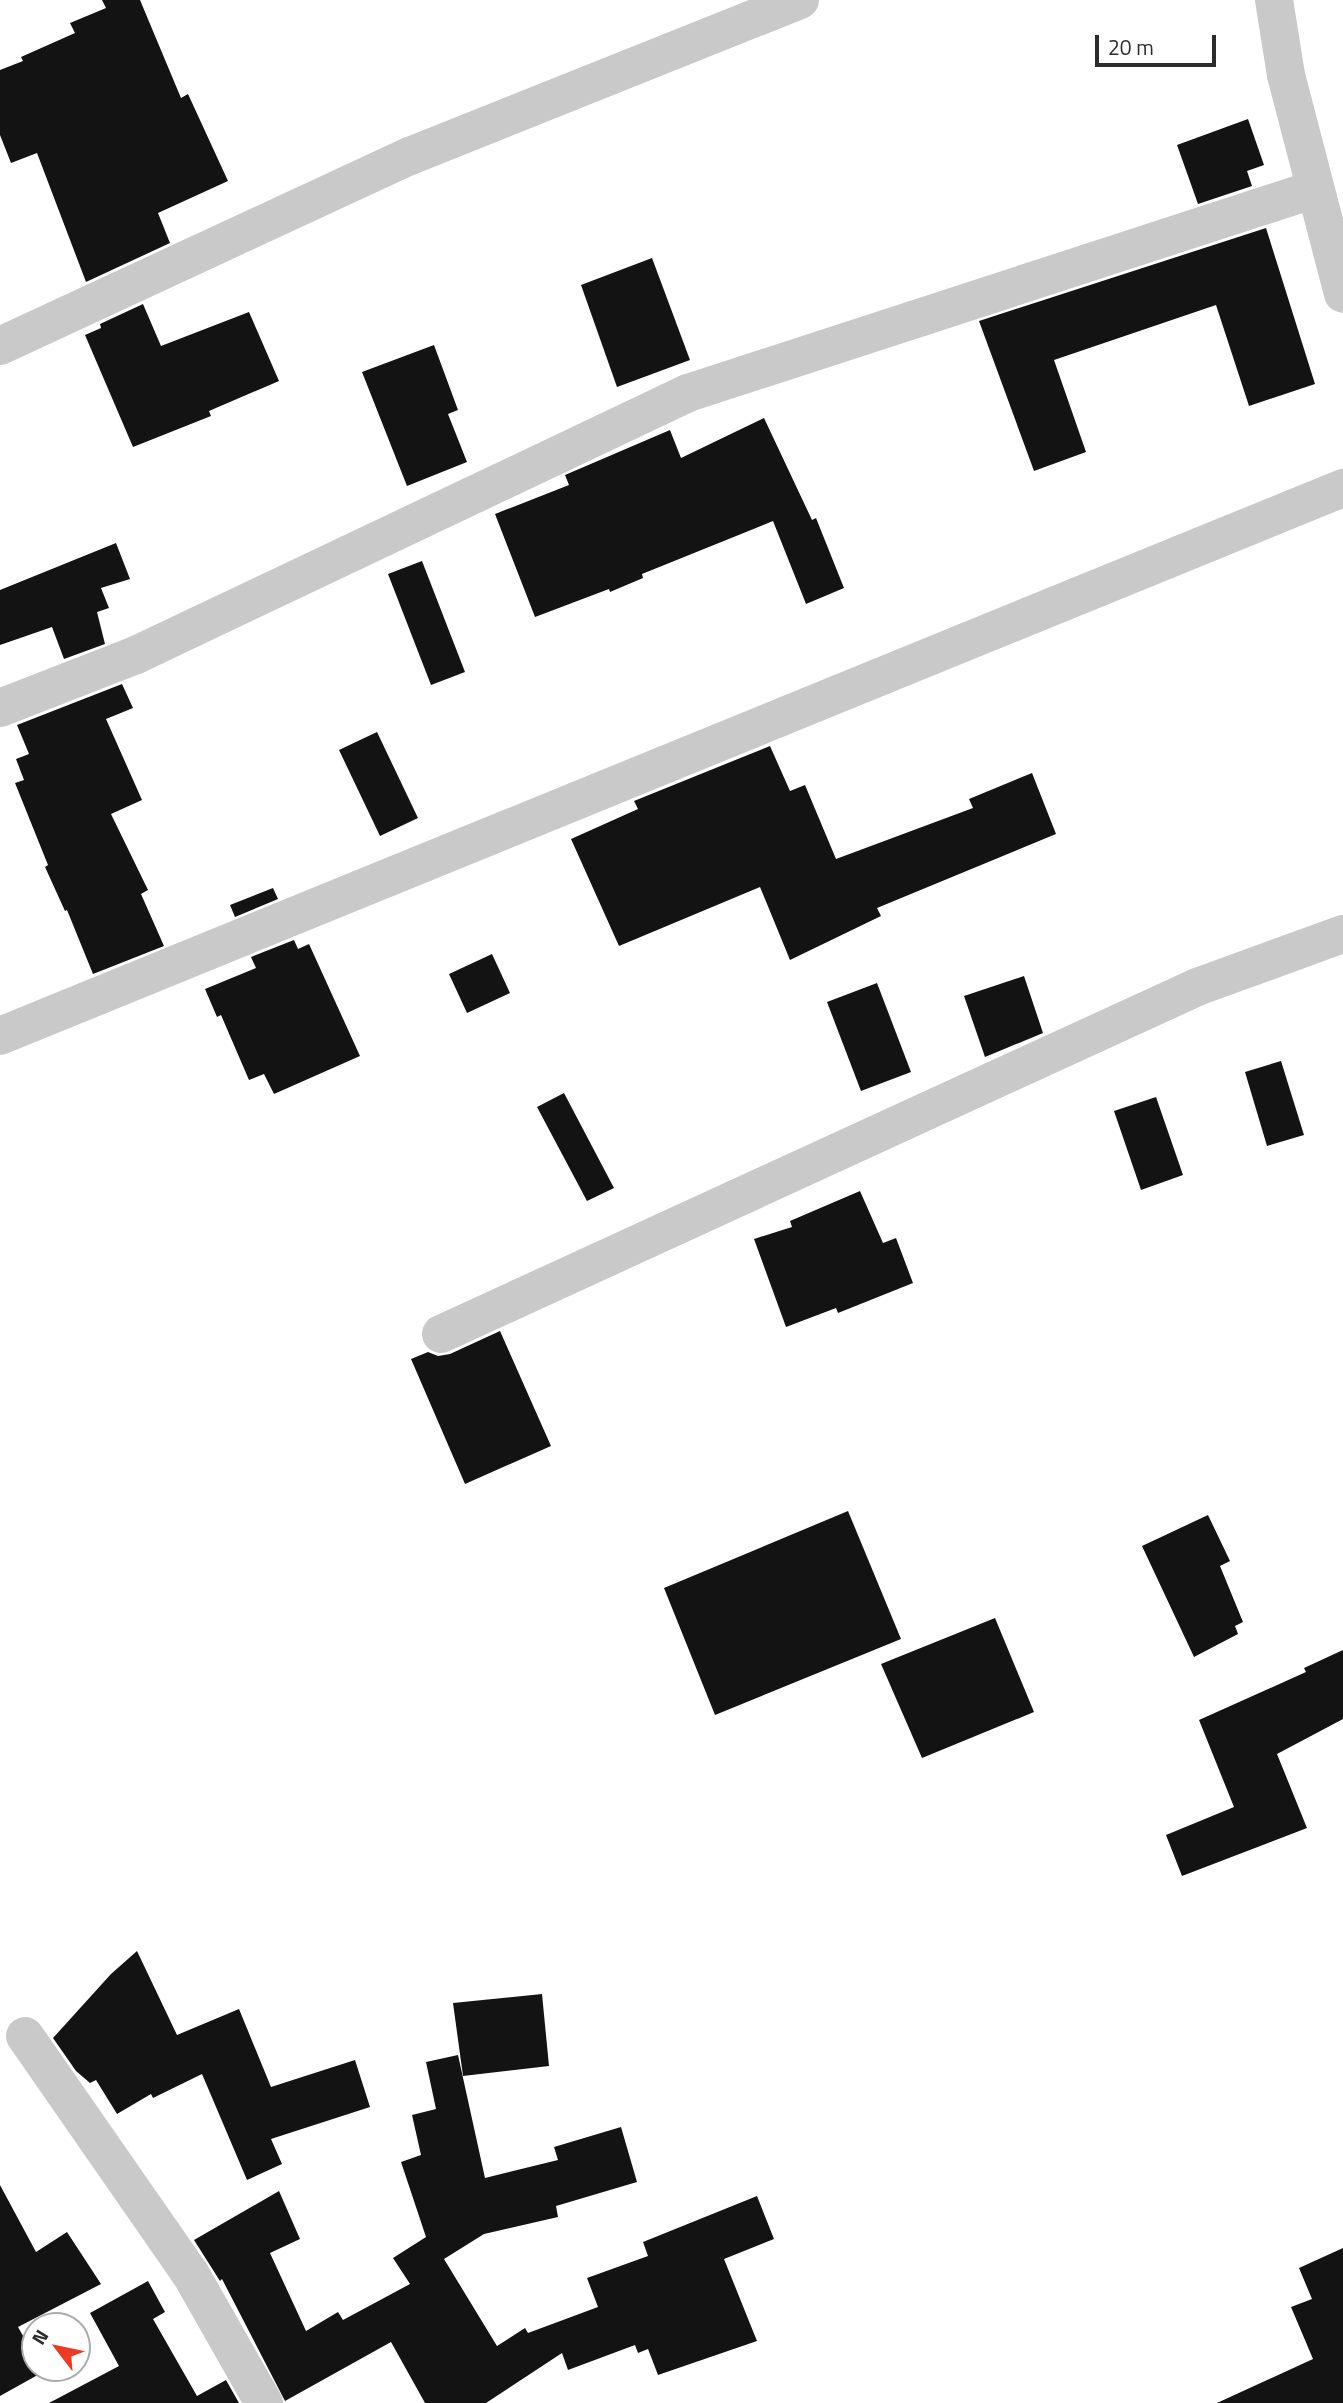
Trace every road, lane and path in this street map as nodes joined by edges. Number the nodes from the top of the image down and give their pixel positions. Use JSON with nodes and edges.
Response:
{"nodes":[{"id":1,"x":800,"y":0,"type":"edge"},
{"id":2,"x":1274,"y":0,"type":"edge"},
{"id":3,"x":1327,"y":205,"type":"edge"},
{"id":4,"x":1343,"y":294,"type":"edge"},
{"id":5,"x":0,"y":346,"type":"edge"},
{"id":6,"x":1343,"y":488,"type":"edge"},
{"id":7,"x":0,"y":708,"type":"edge"},
{"id":8,"x":1343,"y":934,"type":"edge"},
{"id":9,"x":0,"y":1036,"type":"edge"},
{"id":10,"x":441,"y":1334,"type":"dead end"},
{"id":11,"x":25,"y":2036,"type":"dead end"},
{"id":12,"x":264,"y":2403,"type":"edge"}],
"edges":[{"from":1,"to":5,"type":"street"},
{"from":2,"to":3,"type":"street"},
{"from":3,"to":4,"type":"street"},
{"from":3,"to":7,"type":"street"},
{"from":6,"to":9,"type":"street"},
{"from":8,"to":10,"type":"street"},
{"from":11,"to":12,"type":"street"}]}
